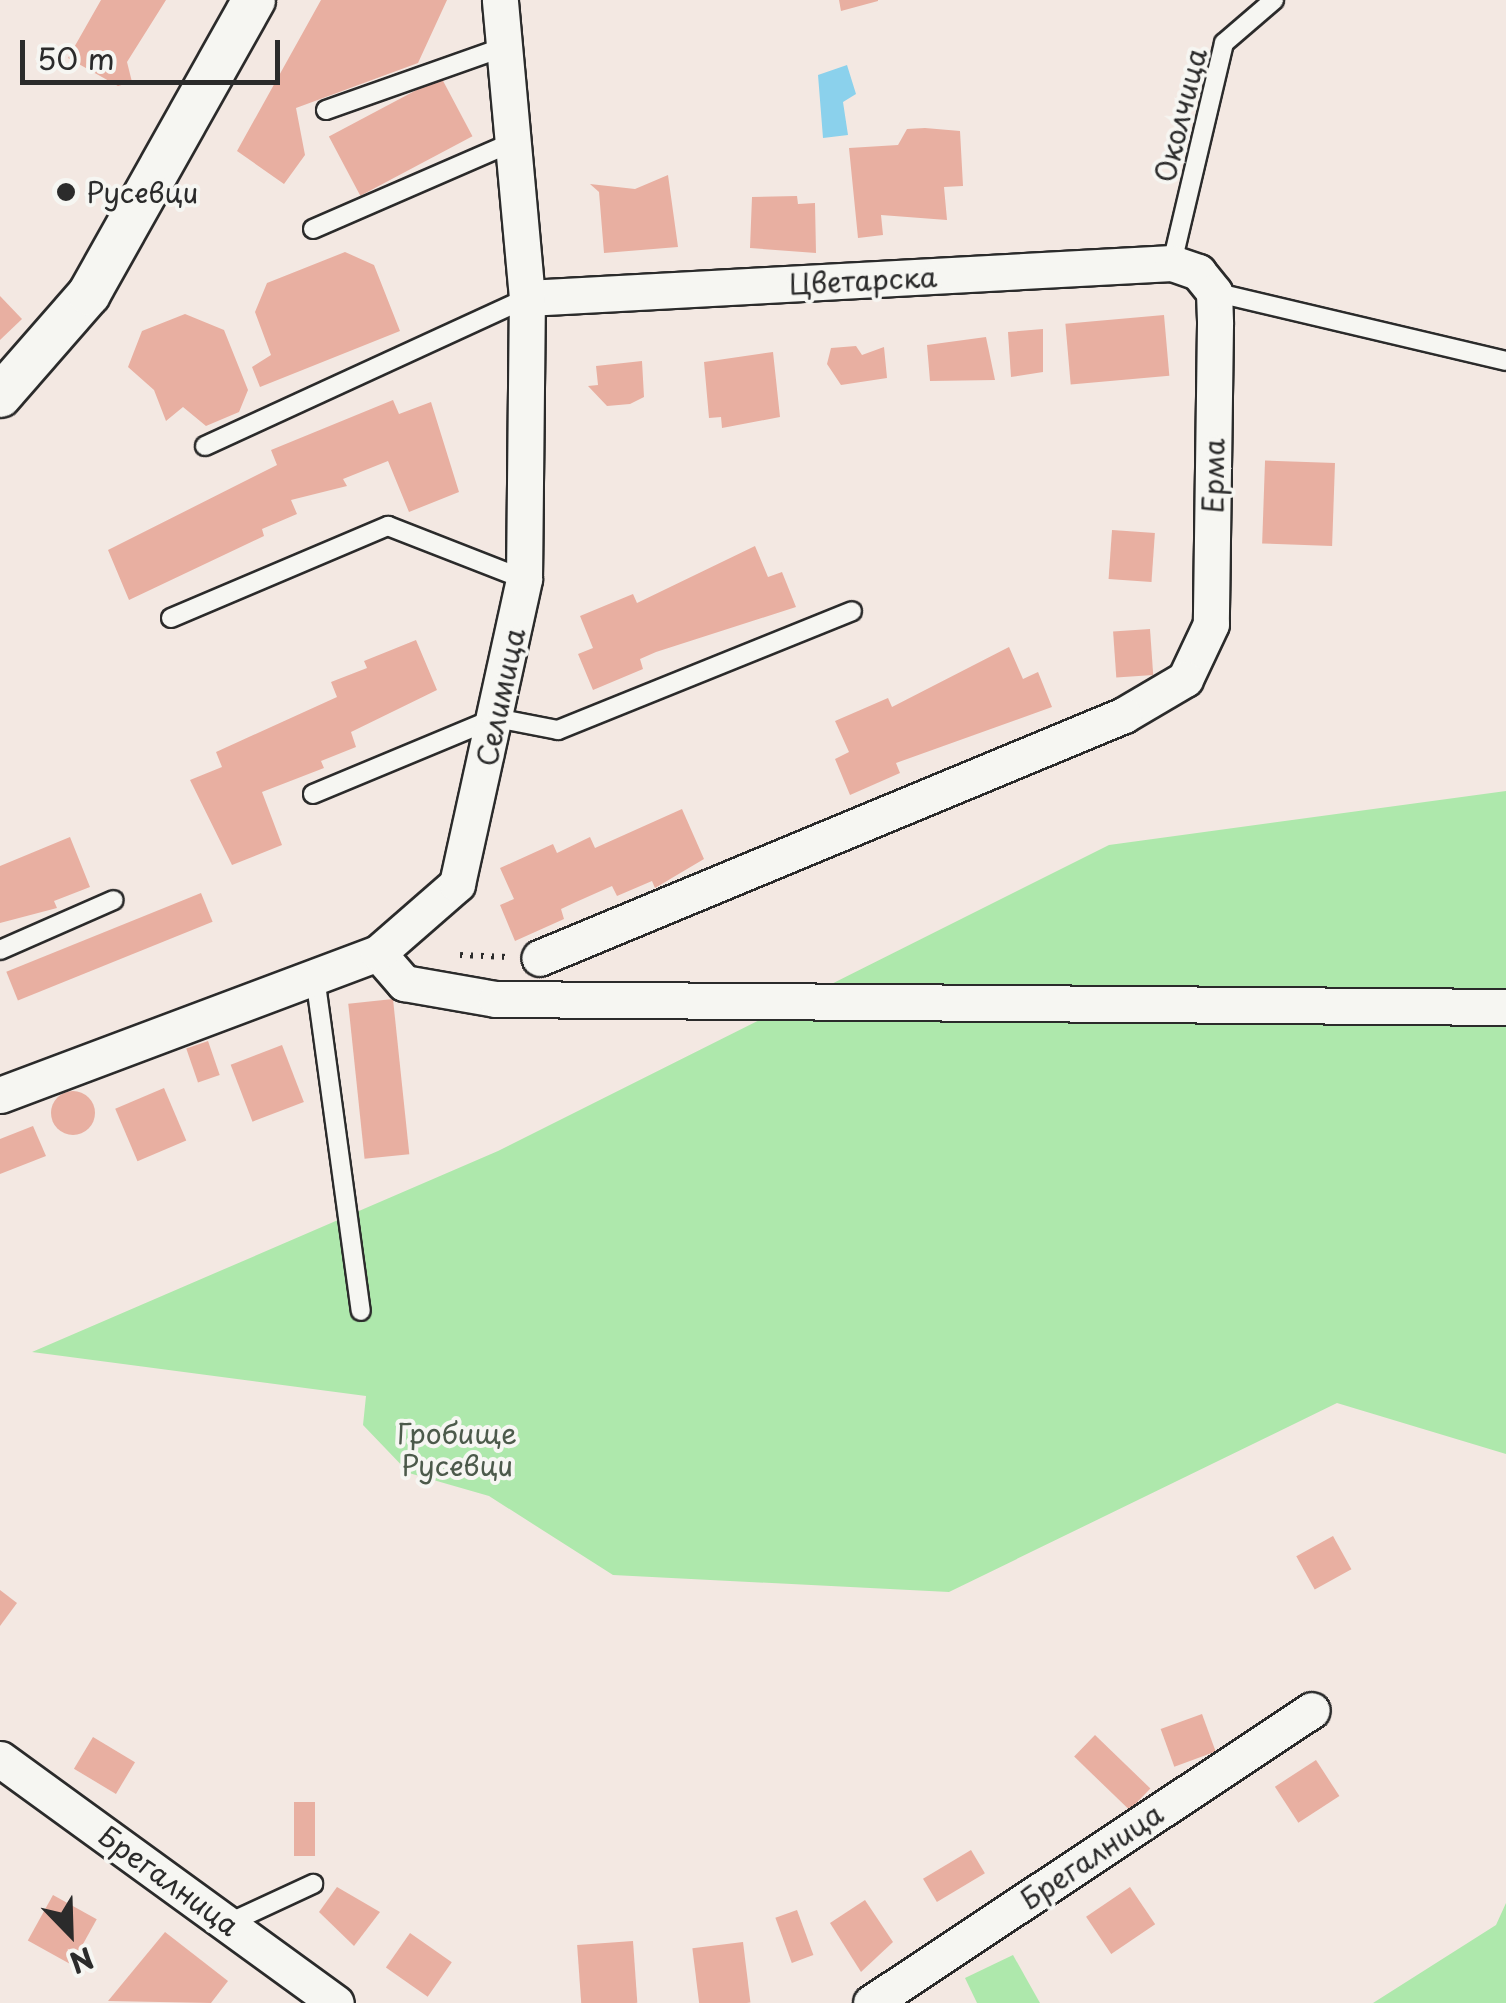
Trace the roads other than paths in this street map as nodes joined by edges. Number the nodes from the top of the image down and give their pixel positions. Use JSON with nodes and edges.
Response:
{"nodes":[{"id":1,"x":254,"y":0,"type":"edge"},
{"id":2,"x":500,"y":0,"type":"edge"},
{"id":3,"x":1274,"y":0,"type":"edge"},
{"id":4,"x":507,"y":46,"type":"junction"},
{"id":5,"x":326,"y":110,"type":"dead end"},
{"id":6,"x":515,"y":140,"type":"junction"},
{"id":7,"x":313,"y":229,"type":"dead end"},
{"id":8,"x":1195,"y":276,"type":"junction"},
{"id":9,"x":528,"y":298,"type":"junction"},
{"id":10,"x":1506,"y":361,"type":"edge"},
{"id":11,"x":0,"y":396,"type":"edge"},
{"id":12,"x":205,"y":446,"type":"dead end"},
{"id":13,"x":524,"y":579,"type":"junction"},
{"id":14,"x":852,"y":611,"type":"dead end"},
{"id":15,"x":172,"y":618,"type":"dead end"},
{"id":16,"x":496,"y":718,"type":"junction"},
{"id":17,"x":313,"y":794,"type":"dead end"},
{"id":18,"x":114,"y":900,"type":"dead end"},
{"id":19,"x":0,"y":950,"type":"edge"},
{"id":20,"x":378,"y":952,"type":"junction"},
{"id":21,"x":539,"y":958,"type":"road end"},
{"id":22,"x":315,"y":977,"type":"junction"},
{"id":23,"x":1506,"y":1006,"type":"edge"},
{"id":24,"x":0,"y":1096,"type":"edge"},
{"id":25,"x":361,"y":1311,"type":"dead end"},
{"id":26,"x":1312,"y":1710,"type":"dead end"},
{"id":27,"x":0,"y":1759,"type":"edge"},
{"id":28,"x":313,"y":1884,"type":"dead end"},
{"id":29,"x":229,"y":1924,"type":"junction"},
{"id":30,"x":336,"y":2003,"type":"edge"},
{"id":31,"x":870,"y":2003,"type":"edge"}],
"edges":[{"from":1,"to":11,"type":"street"},
{"from":2,"to":4,"type":"street","name":"Селимица"},
{"from":3,"to":8,"type":"lane","name":"Околчица"},
{"from":4,"to":5,"type":"lane"},
{"from":4,"to":6,"type":"street","name":"Селимица"},
{"from":6,"to":7,"type":"lane"},
{"from":6,"to":9,"type":"street","name":"Селимица"},
{"from":8,"to":9,"type":"street","name":"Цветарска"},
{"from":8,"to":10,"type":"lane"},
{"from":8,"to":21,"type":"street","name":"Ерма"},
{"from":9,"to":12,"type":"lane"},
{"from":9,"to":13,"type":"street","name":"Селимица"},
{"from":13,"to":15,"type":"lane"},
{"from":13,"to":16,"type":"street","name":"Селимица"},
{"from":14,"to":16,"type":"lane"},
{"from":16,"to":17,"type":"lane"},
{"from":16,"to":20,"type":"street","name":"Селимица"},
{"from":18,"to":19,"type":"lane"},
{"from":20,"to":22,"type":"street","name":"Селимица"},
{"from":20,"to":23,"type":"street"},
{"from":22,"to":24,"type":"street","name":"Селимица"},
{"from":22,"to":25,"type":"lane"},
{"from":26,"to":31,"type":"street","name":"Брегалница"},
{"from":27,"to":29,"type":"street","name":"Брегалница"},
{"from":28,"to":29,"type":"lane"},
{"from":29,"to":30,"type":"street","name":"Брегалница"}]}
